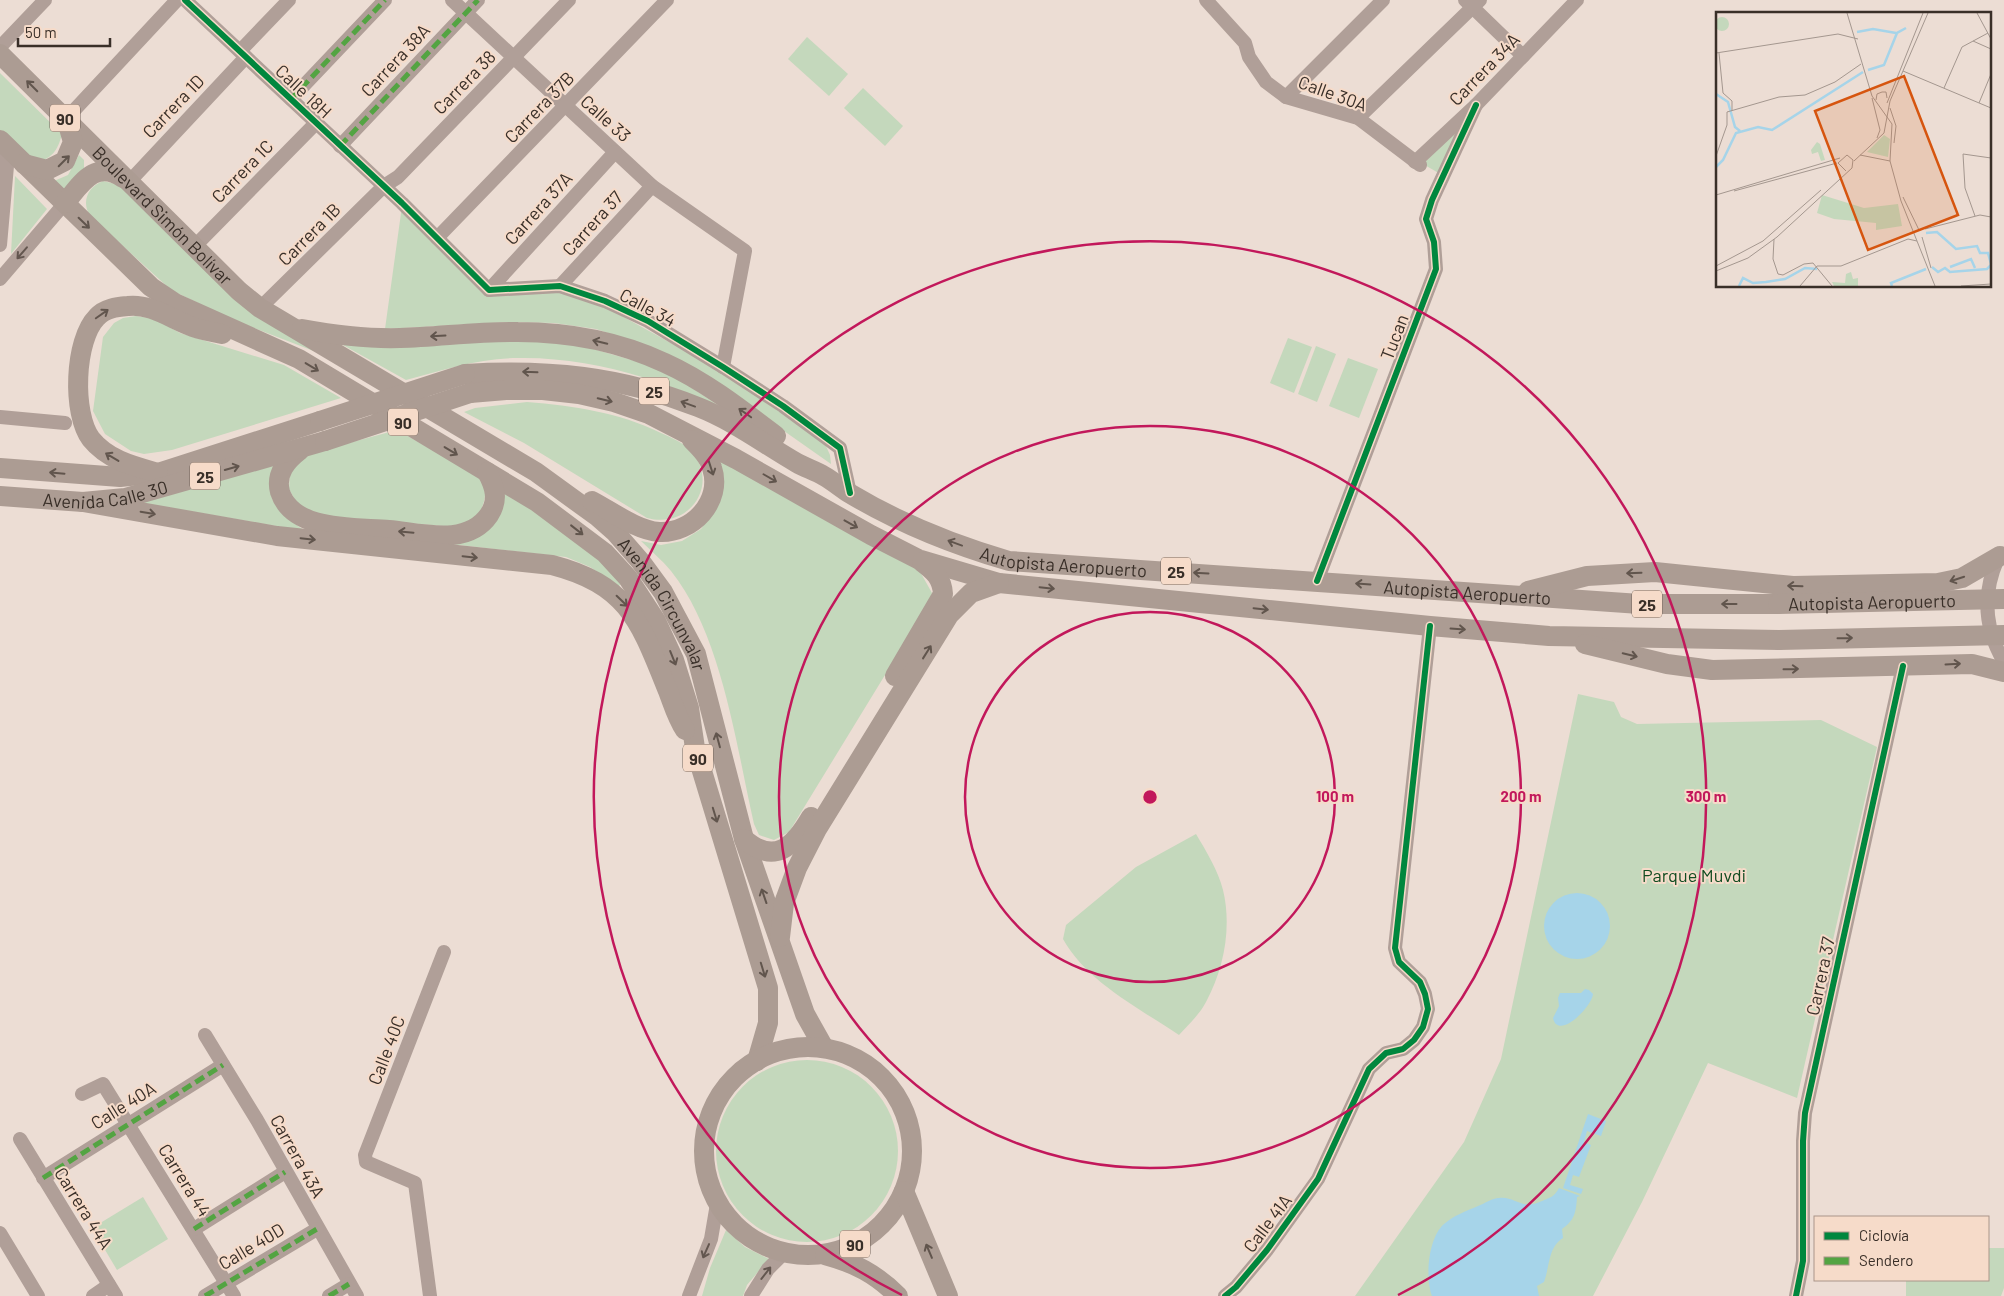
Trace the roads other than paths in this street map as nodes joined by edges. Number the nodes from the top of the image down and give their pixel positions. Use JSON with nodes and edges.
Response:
{"nodes":[{"id":1,"x":45,"y":0,"type":"edge"},
{"id":2,"x":289,"y":0,"type":"edge"},
{"id":3,"x":385,"y":0,"type":"edge"},
{"id":4,"x":452,"y":0,"type":"edge"},
{"id":5,"x":478,"y":0,"type":"edge"},
{"id":6,"x":569,"y":0,"type":"edge"},
{"id":7,"x":667,"y":0,"type":"edge"},
{"id":8,"x":1206,"y":0,"type":"edge"},
{"id":9,"x":1383,"y":0,"type":"edge"},
{"id":10,"x":1577,"y":0,"type":"edge"},
{"id":11,"x":187,"y":1,"type":"edge"},
{"id":12,"x":1473,"y":2,"type":"edge"},
{"id":13,"x":466,"y":13,"type":"junction"},
{"id":14,"x":0,"y":47,"type":"edge"},
{"id":15,"x":0,"y":54,"type":"edge"},
{"id":16,"x":243,"y":54,"type":"junction"},
{"id":17,"x":1523,"y":56,"type":"junction"},
{"id":18,"x":514,"y":58,"type":"junction"},
{"id":19,"x":1286,"y":96,"type":"junction"},
{"id":20,"x":291,"y":99,"type":"junction"},
{"id":21,"x":1476,"y":105,"type":"junction"},
{"id":22,"x":566,"y":107,"type":"junction"},
{"id":23,"x":1358,"y":118,"type":"junction"},
{"id":24,"x":67,"y":120,"type":"junction"},
{"id":25,"x":316,"y":123,"type":"junction"},
{"id":26,"x":3,"y":143,"type":"edge"},
{"id":27,"x":340,"y":146,"type":"junction"},
{"id":28,"x":615,"y":152,"type":"junction"},
{"id":29,"x":24,"y":164,"type":"junction"},
{"id":30,"x":1418,"y":164,"type":"joint"},
{"id":31,"x":129,"y":182,"type":"junction"},
{"id":32,"x":384,"y":186,"type":"junction"},
{"id":33,"x":652,"y":186,"type":"junction"},
{"id":34,"x":65,"y":203,"type":"junction"},
{"id":35,"x":437,"y":238,"type":"junction"},
{"id":36,"x":0,"y":245,"type":"edge"},
{"id":37,"x":195,"y":246,"type":"junction"},
{"id":38,"x":0,"y":278,"type":"edge"},
{"id":39,"x":560,"y":286,"type":"junction"},
{"id":40,"x":489,"y":290,"type":"junction"},
{"id":41,"x":260,"y":308,"type":"junction"},
{"id":42,"x":288,"y":326,"type":"junction"},
{"id":43,"x":268,"y":346,"type":"junction"},
{"id":44,"x":723,"y":367,"type":"junction"},
{"id":45,"x":468,"y":384,"type":"junction"},
{"id":46,"x":0,"y":416,"type":"edge"},
{"id":47,"x":320,"y":420,"type":"joint"},
{"id":48,"x":65,"y":423,"type":"dead end"},
{"id":49,"x":682,"y":430,"type":"junction"},
{"id":50,"x":325,"y":441,"type":"joint"},
{"id":51,"x":302,"y":448,"type":"junction"},
{"id":52,"x":0,"y":468,"type":"edge"},
{"id":53,"x":158,"y":472,"type":"junction"},
{"id":54,"x":487,"y":472,"type":"junction"},
{"id":55,"x":536,"y":472,"type":"junction"},
{"id":56,"x":824,"y":476,"type":"junction"},
{"id":57,"x":850,"y":493,"type":"junction"},
{"id":58,"x":0,"y":496,"type":"edge"},
{"id":59,"x":83,"y":502,"type":"junction"},
{"id":60,"x":2002,"y":552,"type":"edge"},
{"id":61,"x":918,"y":559,"type":"junction"},
{"id":62,"x":1317,"y":581,"type":"junction"},
{"id":63,"x":999,"y":583,"type":"junction"},
{"id":64,"x":1517,"y":595,"type":"junction"},
{"id":65,"x":2004,"y":599,"type":"edge"},
{"id":66,"x":1430,"y":626,"type":"junction"},
{"id":67,"x":2004,"y":635,"type":"edge"},
{"id":68,"x":1549,"y":636,"type":"junction"},
{"id":69,"x":2004,"y":662,"type":"edge"},
{"id":70,"x":1903,"y":666,"type":"junction"},
{"id":71,"x":2004,"y":672,"type":"edge"},
{"id":72,"x":695,"y":748,"type":"junction"},
{"id":73,"x":744,"y":840,"type":"junction"},
{"id":74,"x":780,"y":942,"type":"junction"},
{"id":75,"x":444,"y":952,"type":"dead end"},
{"id":76,"x":205,"y":1035,"type":"dead end"},
{"id":77,"x":824,"y":1048,"type":"junction"},
{"id":78,"x":756,"y":1060,"type":"junction"},
{"id":79,"x":223,"y":1065,"type":"junction"},
{"id":80,"x":82,"y":1094,"type":"dead end"},
{"id":81,"x":128,"y":1122,"type":"junction"},
{"id":82,"x":20,"y":1139,"type":"dead end"},
{"id":83,"x":285,"y":1172,"type":"junction"},
{"id":84,"x":43,"y":1178,"type":"junction"},
{"id":85,"x":904,"y":1192,"type":"junction"},
{"id":86,"x":717,"y":1204,"type":"junction"},
{"id":87,"x":194,"y":1229,"type":"junction"},
{"id":88,"x":317,"y":1229,"type":"junction"},
{"id":89,"x":0,"y":1233,"type":"edge"},
{"id":90,"x":784,"y":1254,"type":"junction"},
{"id":91,"x":823,"y":1255,"type":"junction"},
{"id":92,"x":226,"y":1283,"type":"junction"},
{"id":93,"x":349,"y":1284,"type":"junction"},
{"id":94,"x":112,"y":1291,"type":"edge"},
{"id":95,"x":38,"y":1296,"type":"edge"},
{"id":96,"x":94,"y":1296,"type":"edge"},
{"id":97,"x":205,"y":1296,"type":"edge"},
{"id":98,"x":234,"y":1296,"type":"edge"},
{"id":99,"x":328,"y":1296,"type":"edge"},
{"id":100,"x":357,"y":1296,"type":"edge"},
{"id":101,"x":430,"y":1296,"type":"edge"},
{"id":102,"x":689,"y":1296,"type":"edge"},
{"id":103,"x":751,"y":1296,"type":"edge"},
{"id":104,"x":898,"y":1296,"type":"edge"},
{"id":105,"x":948,"y":1296,"type":"edge"},
{"id":106,"x":1225,"y":1296,"type":"edge"},
{"id":107,"x":1796,"y":1296,"type":"edge"}],
"edges":[{"from":1,"to":14,"type":"street"},
{"from":2,"to":16,"type":"street","name":"Carrera 1D"},
{"from":3,"to":20,"type":"street"},
{"from":4,"to":13,"type":"street","name":"Calle 33"},
{"from":5,"to":13,"type":"street","name":"Carrera 38A"},
{"from":6,"to":18,"type":"street","name":"Carrera 38"},
{"from":7,"to":22,"type":"street","name":"Carrera 37B"},
{"from":8,"to":19,"type":"street","name":"Calle 30A"},
{"from":9,"to":19,"type":"street"},
{"from":10,"to":17,"type":"street","name":"Carrera 34A"},
{"from":11,"to":16,"type":"street","name":"Calle 18H"},
{"from":11,"to":24,"type":"street"},
{"from":12,"to":17,"type":"street"},
{"from":12,"to":23,"type":"street"},
{"from":13,"to":18,"type":"street","name":"Calle 33"},
{"from":13,"to":27,"type":"street","name":"Carrera 38A"},
{"from":24,"to":15,"type":"highway","name":"Boulevard Simón Bolívar","number":"90","one_way":true},
{"from":16,"to":20,"type":"street","name":"Calle 18H"},
{"from":16,"to":31,"type":"street","name":"Carrera 1D"},
{"from":17,"to":21,"type":"street","name":"Carrera 34A"},
{"from":18,"to":22,"type":"street","name":"Calle 33"},
{"from":18,"to":32,"type":"street","name":"Carrera 38"},
{"from":19,"to":23,"type":"street","name":"Calle 30A"},
{"from":20,"to":25,"type":"street","name":"Calle 18H"},
{"from":21,"to":30,"type":"street","name":"Carrera 34A"},
{"from":21,"to":62,"type":"street","name":"Tucan"},
{"from":22,"to":28,"type":"street","name":"Calle 33"},
{"from":22,"to":35,"type":"street","name":"Carrera 37B"},
{"from":23,"to":30,"type":"street","name":"Calle 30A"},
{"from":29,"to":24,"type":"highway","one_way":true},
{"from":24,"to":31,"type":"highway","name":"Boulevard Simón Bolívar","number":"90"},
{"from":25,"to":27,"type":"street","name":"Calle 18H"},
{"from":25,"to":37,"type":"street","name":"Carrera 1C"},
{"from":26,"to":29,"type":"highway","number":"90"},
{"from":26,"to":36,"type":"street"},
{"from":27,"to":32,"type":"street","name":"Calle 18H"},
{"from":28,"to":33,"type":"street","name":"Calle 33"},
{"from":28,"to":40,"type":"street","name":"Carrera 37A"},
{"from":29,"to":34,"type":"highway","number":"90"},
{"from":31,"to":34,"type":"highway"},
{"from":31,"to":37,"type":"highway","name":"Boulevard Simón Bolívar","number":"90"},
{"from":32,"to":35,"type":"street","name":"Calle 18H"},
{"from":32,"to":41,"type":"street","name":"Carrera 1B"},
{"from":33,"to":39,"type":"street","name":"Carrera 37"},
{"from":33,"to":44,"type":"street","name":"Calle 33"},
{"from":34,"to":38,"type":"street","one_way":true},
{"from":34,"to":43,"type":"highway","number":"90","one_way":true},
{"from":35,"to":40,"type":"street"},
{"from":37,"to":41,"type":"highway","name":"Boulevard Simón Bolívar","number":"90"},
{"from":39,"to":40,"type":"street","name":"Calle 34"},
{"from":39,"to":44,"type":"street","name":"Calle 34"},
{"from":41,"to":42,"type":"highway","name":"Boulevard Simón Bolívar","number":"90"},
{"from":42,"to":55,"type":"highway","name":"Avenida Circunvalar","number":"90"},
{"from":56,"to":42,"type":"highway","one_way":true},
{"from":53,"to":43,"type":"highway","one_way":true},
{"from":43,"to":54,"type":"highway","name":"Avenida Circunvalar","number":"90","one_way":true},
{"from":44,"to":57,"type":"street","name":"Calle 34"},
{"from":45,"to":47,"type":"highway","name":"Autopista Aeropuerto","number":"25","bridge":true},
{"from":45,"to":49,"type":"highway","name":"Autopista Aeropuerto","number":"25","one_way":true},
{"from":45,"to":50,"type":"highway","name":"Autopista Aeropuerto","number":"25","bridge":true},
{"from":56,"to":45,"type":"highway","name":"Autopista Aeropuerto","number":"25","one_way":true},
{"from":46,"to":48,"type":"street"},
{"from":47,"to":53,"type":"highway","name":"Avenida Calle 30","number":"25"},
{"from":49,"to":55,"type":"highway","one_way":true},
{"from":49,"to":61,"type":"highway","name":"Autopista Aeropuerto","number":"25","one_way":true},
{"from":50,"to":51,"type":"highway","name":"Avenida Calle 30","number":"25"},
{"from":54,"to":51,"type":"highway","one_way":true},
{"from":59,"to":51,"type":"highway","name":"Avenida Calle 30","number":"25","one_way":true},
{"from":53,"to":52,"type":"highway","name":"Avenida Calle 30","number":"25","one_way":true},
{"from":54,"to":72,"type":"highway","name":"Avenida Circunvalar","number":"90","one_way":true},
{"from":73,"to":55,"type":"highway","name":"Avenida Circunvalar","number":"90","one_way":true},
{"from":56,"to":57,"type":"highway","name":"Autopista Aeropuerto","number":"25"},
{"from":62,"to":57,"type":"highway","name":"Autopista Aeropuerto","number":"25","one_way":true},
{"from":58,"to":59,"type":"highway","name":"Avenida Calle 30","number":"25"},
{"from":59,"to":72,"type":"highway","one_way":true},
{"from":60,"to":64,"type":"highway","one_way":true},
{"from":60,"to":69,"type":"street"},
{"from":61,"to":63,"type":"highway","name":"Autopista Aeropuerto","number":"25"},
{"from":61,"to":73,"type":"highway"},
{"from":64,"to":62,"type":"highway","name":"Autopista Aeropuerto","number":"25","one_way":true},
{"from":63,"to":66,"type":"highway","name":"Autopista Aeropuerto","number":"25","one_way":true},
{"from":74,"to":63,"type":"highway","one_way":true},
{"from":65,"to":64,"type":"highway","name":"Autopista Aeropuerto","number":"25","one_way":true,"bridge":true},
{"from":66,"to":68,"type":"highway","name":"Autopista Aeropuerto","number":"25","one_way":true},
{"from":66,"to":106,"type":"street","name":"Calle 41A"},
{"from":68,"to":67,"type":"highway","name":"Autopista Aeropuerto","number":"25","one_way":true,"bridge":true},
{"from":68,"to":70,"type":"highway","one_way":true},
{"from":70,"to":71,"type":"highway","one_way":true},
{"from":70,"to":107,"type":"street","name":"Carrera 37"},
{"from":72,"to":78,"type":"highway","name":"Avenida Circunvalar","number":"90","one_way":true},
{"from":74,"to":73,"type":"highway","name":"Avenida Circunvalar","number":"90","one_way":true},
{"from":74,"to":77,"type":"highway","name":"Avenida Circunvalar","number":"90"},
{"from":75,"to":101,"type":"street","name":"Calle 40C"},
{"from":76,"to":79,"type":"street","name":"Carrera 43A"},
{"from":77,"to":78,"type":"highway","number":"90"},
{"from":77,"to":85,"type":"highway","number":"90"},
{"from":78,"to":86,"type":"highway","number":"90"},
{"from":79,"to":81,"type":"street","name":"Calle 40A"},
{"from":79,"to":83,"type":"street","name":"Carrera 43A"},
{"from":80,"to":81,"type":"street","name":"Carrera 44"},
{"from":81,"to":84,"type":"street","name":"Calle 40A"},
{"from":81,"to":87,"type":"street","name":"Carrera 44"},
{"from":82,"to":84,"type":"street","name":"Carrera 44A"},
{"from":83,"to":87,"type":"street"},
{"from":83,"to":88,"type":"street","name":"Carrera 43A"},
{"from":84,"to":94,"type":"street","name":"Carrera 44A"},
{"from":85,"to":91,"type":"highway","number":"90"},
{"from":105,"to":85,"type":"highway","one_way":true},
{"from":86,"to":90,"type":"highway","number":"90"},
{"from":86,"to":102,"type":"street","one_way":true},
{"from":87,"to":92,"type":"street","name":"Carrera 44"},
{"from":88,"to":92,"type":"street","name":"Calle 40D"},
{"from":88,"to":93,"type":"street","name":"Carrera 43A"},
{"from":89,"to":95,"type":"street"},
{"from":90,"to":91,"type":"highway","number":"90"},
{"from":103,"to":90,"type":"street","one_way":true},
{"from":91,"to":104,"type":"highway","number":"90"},
{"from":92,"to":97,"type":"street","name":"Calle 40D"},
{"from":92,"to":98,"type":"street","name":"Carrera 44"},
{"from":93,"to":99,"type":"street"},
{"from":93,"to":100,"type":"street","name":"Carrera 43A"},
{"from":94,"to":96,"type":"street"}]}
